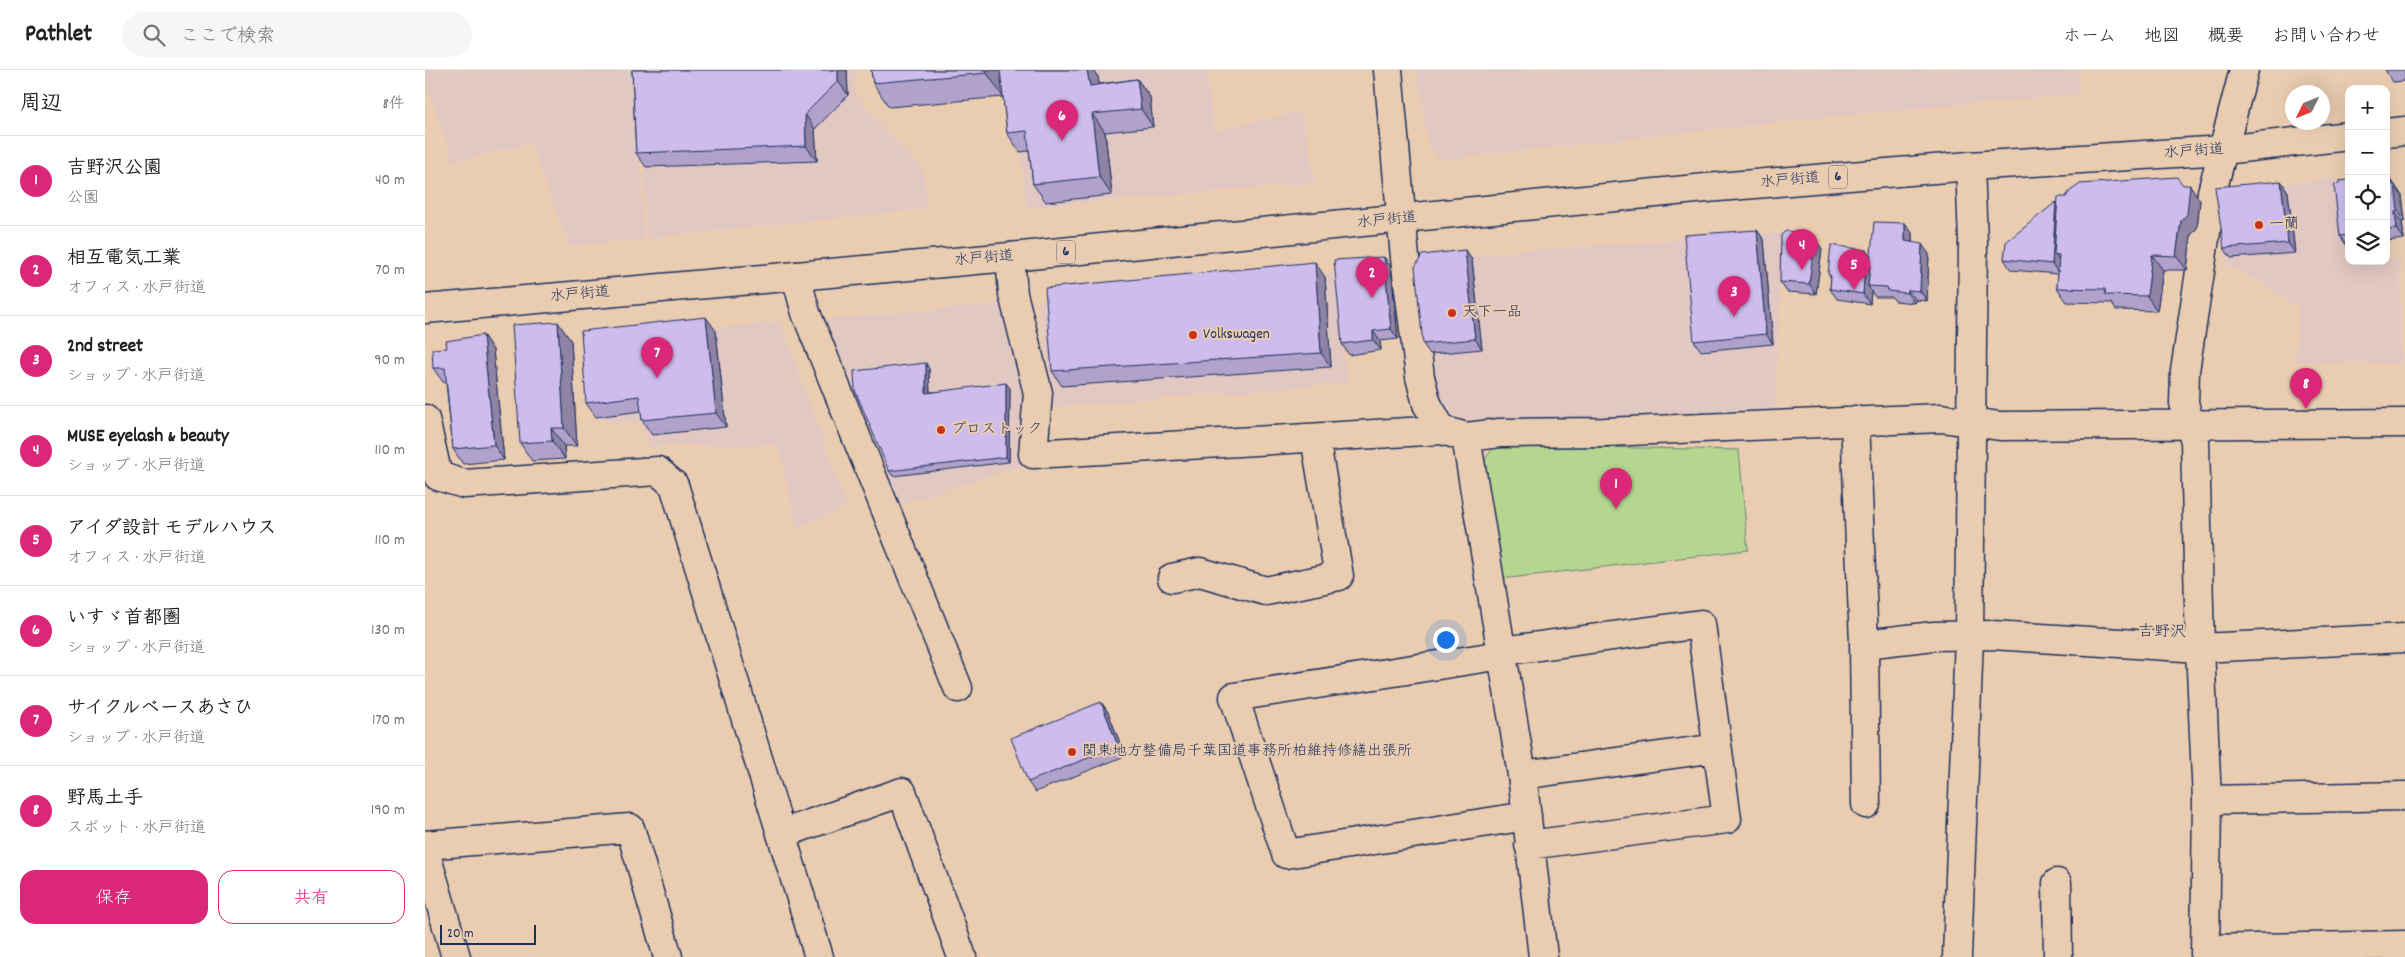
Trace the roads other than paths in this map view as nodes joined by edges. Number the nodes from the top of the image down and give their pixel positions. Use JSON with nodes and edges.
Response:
{"nodes":[{"id":1,"x":1388,"y":70,"type":"edge"},
{"id":2,"x":2244,"y":70,"type":"edge"},
{"id":3,"x":2405,"y":131,"type":"edge"},
{"id":4,"x":2390,"y":133,"type":"edge"},
{"id":5,"x":2345,"y":136,"type":"edge"},
{"id":6,"x":2223,"y":150,"type":"junction"},
{"id":7,"x":1970,"y":166,"type":"junction"},
{"id":8,"x":1401,"y":220,"type":"junction"},
{"id":9,"x":1010,"y":257,"type":"junction"},
{"id":10,"x":796,"y":276,"type":"junction"},
{"id":11,"x":425,"y":309,"type":"edge"},
{"id":12,"x":425,"y":419,"type":"edge"},
{"id":13,"x":1855,"y":420,"type":"junction"},
{"id":14,"x":1971,"y":421,"type":"junction"},
{"id":15,"x":2405,"y":423,"type":"edge"},
{"id":16,"x":2188,"y":425,"type":"junction"},
{"id":17,"x":1454,"y":434,"type":"junction"},
{"id":18,"x":1315,"y":438,"type":"junction"},
{"id":19,"x":1172,"y":578,"type":"dead end"},
{"id":20,"x":1969,"y":637,"type":"junction"},
{"id":21,"x":2405,"y":638,"type":"edge"},
{"id":22,"x":1864,"y":644,"type":"junction"},
{"id":23,"x":2200,"y":648,"type":"junction"},
{"id":24,"x":1502,"y":653,"type":"junction"},
{"id":25,"x":958,"y":688,"type":"dead end"},
{"id":26,"x":1717,"y":748,"type":"junction"},
{"id":27,"x":1522,"y":775,"type":"junction"},
{"id":28,"x":2405,"y":796,"type":"edge"},
{"id":29,"x":2207,"y":800,"type":"junction"},
{"id":30,"x":1866,"y":804,"type":"dead end"},
{"id":31,"x":1527,"y":816,"type":"junction"},
{"id":32,"x":781,"y":834,"type":"junction"},
{"id":33,"x":1529,"y":844,"type":"junction"},
{"id":34,"x":425,"y":845,"type":"edge"},
{"id":35,"x":425,"y":851,"type":"edge"},
{"id":36,"x":2057,"y":883,"type":"dead end"},
{"id":37,"x":2405,"y":945,"type":"edge"},
{"id":38,"x":2205,"y":953,"type":"edge"},
{"id":39,"x":456,"y":957,"type":"edge"},
{"id":40,"x":668,"y":957,"type":"edge"},
{"id":41,"x":819,"y":957,"type":"edge"},
{"id":42,"x":962,"y":957,"type":"edge"},
{"id":43,"x":1543,"y":957,"type":"edge"},
{"id":44,"x":1957,"y":957,"type":"edge"},
{"id":45,"x":2059,"y":957,"type":"edge"}],
"edges":[{"from":1,"to":8,"type":"main road"},
{"from":2,"to":6,"type":"main road"},
{"from":3,"to":4,"type":"main road"},
{"from":5,"to":6,"type":"main road","name":"水戸街道","number":"6"},
{"from":6,"to":7,"type":"main road","name":"水戸街道","number":"6"},
{"from":6,"to":16,"type":"main road"},
{"from":7,"to":8,"type":"main road","name":"水戸街道","number":"6"},
{"from":7,"to":14,"type":"main road"},
{"from":8,"to":9,"type":"main road","name":"水戸街道","number":"6"},
{"from":8,"to":17,"type":"main road"},
{"from":9,"to":10,"type":"main road","name":"水戸街道","number":"6"},
{"from":9,"to":18,"type":"main road"},
{"from":10,"to":11,"type":"main road","name":"水戸街道","number":"6"},
{"from":10,"to":25,"type":"main road"},
{"from":12,"to":32,"type":"main road"},
{"from":13,"to":14,"type":"main road"},
{"from":13,"to":17,"type":"main road"},
{"from":13,"to":22,"type":"main road"},
{"from":14,"to":16,"type":"main road"},
{"from":14,"to":20,"type":"main road"},
{"from":15,"to":16,"type":"main road"},
{"from":16,"to":23,"type":"main road"},
{"from":17,"to":18,"type":"main road"},
{"from":17,"to":24,"type":"main road"},
{"from":18,"to":19,"type":"main road"},
{"from":20,"to":22,"type":"main road"},
{"from":20,"to":23,"type":"main road"},
{"from":20,"to":44,"type":"main road"},
{"from":21,"to":23,"type":"main road"},
{"from":22,"to":30,"type":"main road"},
{"from":23,"to":29,"type":"main road"},
{"from":24,"to":26,"type":"main road"},
{"from":24,"to":27,"type":"main road"},
{"from":24,"to":31,"type":"main road"},
{"from":26,"to":27,"type":"main road"},
{"from":26,"to":33,"type":"main road"},
{"from":27,"to":31,"type":"main road"},
{"from":28,"to":29,"type":"main road"},
{"from":29,"to":38,"type":"main road"},
{"from":31,"to":33,"type":"main road"},
{"from":32,"to":41,"type":"main road"},
{"from":32,"to":42,"type":"main road"},
{"from":33,"to":43,"type":"main road"},
{"from":34,"to":40,"type":"main road"},
{"from":35,"to":39,"type":"main road"},
{"from":36,"to":45,"type":"main road"},
{"from":37,"to":38,"type":"main road"}]}
